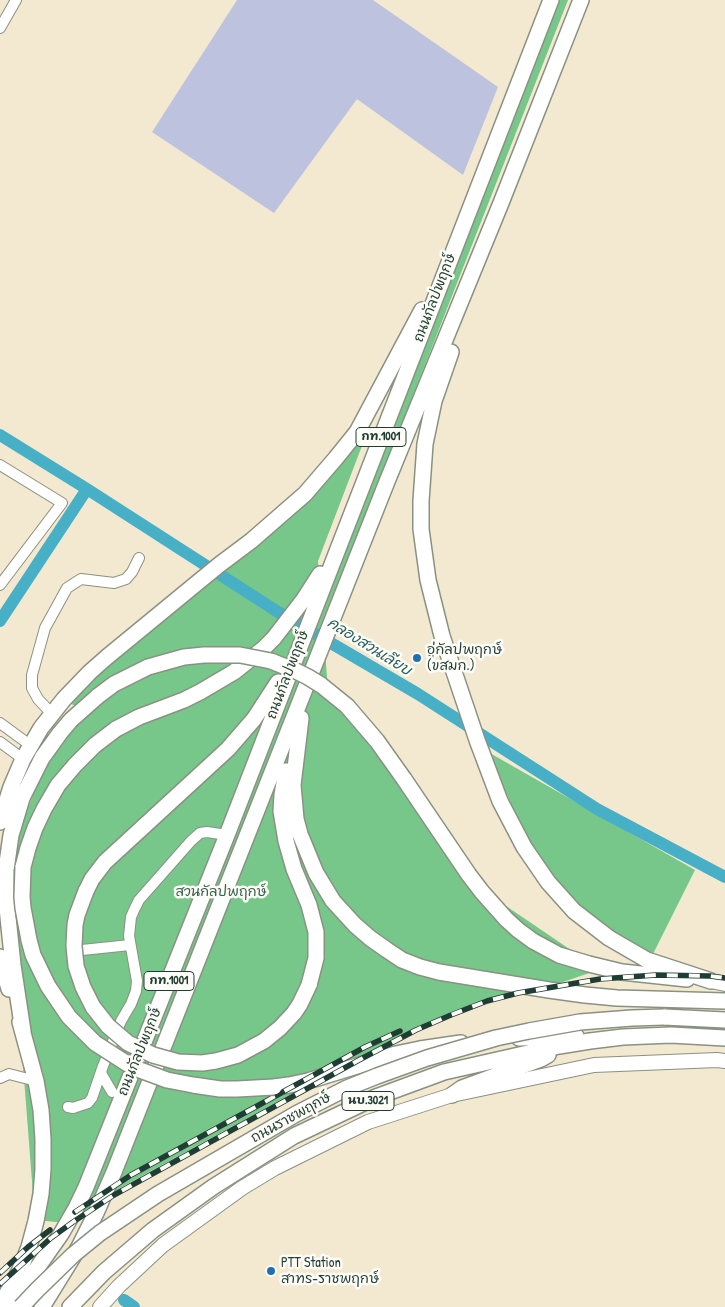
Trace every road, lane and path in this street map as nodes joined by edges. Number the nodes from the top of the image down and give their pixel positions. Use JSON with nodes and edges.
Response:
{"nodes":[{"id":1,"x":16,"y":0,"type":"edge"},
{"id":2,"x":551,"y":0,"type":"edge"},
{"id":3,"x":580,"y":0,"type":"edge"},
{"id":4,"x":0,"y":28,"type":"edge"},
{"id":5,"x":501,"y":203,"type":"junction"},
{"id":6,"x":452,"y":255,"type":"junction"},
{"id":7,"x":0,"y":466,"type":"edge"},
{"id":8,"x":348,"y":519,"type":"junction"},
{"id":9,"x":139,"y":558,"type":"dead end"},
{"id":10,"x":0,"y":586,"type":"edge"},
{"id":11,"x":300,"y":645,"type":"junction"},
{"id":12,"x":304,"y":694,"type":"junction"},
{"id":13,"x":52,"y":714,"type":"junction"},
{"id":14,"x":0,"y":723,"type":"edge"},
{"id":15,"x":0,"y":742,"type":"edge"},
{"id":16,"x":30,"y":745,"type":"junction"},
{"id":17,"x":23,"y":759,"type":"junction"},
{"id":18,"x":0,"y":822,"type":"edge"},
{"id":19,"x":227,"y":835,"type":"junction"},
{"id":20,"x":130,"y":945,"type":"junction"},
{"id":21,"x":82,"y":950,"type":"dead end"},
{"id":22,"x":0,"y":957,"type":"edge"},
{"id":23,"x":718,"y":982,"type":"edge"},
{"id":24,"x":725,"y":1001,"type":"edge"},
{"id":25,"x":725,"y":1020,"type":"edge"},
{"id":26,"x":23,"y":1031,"type":"junction"},
{"id":27,"x":623,"y":1037,"type":"junction"},
{"id":28,"x":725,"y":1038,"type":"edge"},
{"id":29,"x":559,"y":1046,"type":"junction"},
{"id":30,"x":725,"y":1061,"type":"edge"},
{"id":31,"x":3,"y":1073,"type":"edge"},
{"id":32,"x":101,"y":1073,"type":"junction"},
{"id":33,"x":36,"y":1081,"type":"junction"},
{"id":34,"x":112,"y":1092,"type":"dead end"},
{"id":35,"x":452,"y":1095,"type":"junction"},
{"id":36,"x":68,"y":1107,"type":"dead end"},
{"id":37,"x":0,"y":1305,"type":"edge"},
{"id":38,"x":6,"y":1307,"type":"edge"},
{"id":39,"x":22,"y":1307,"type":"edge"},
{"id":40,"x":42,"y":1307,"type":"edge"},
{"id":41,"x":70,"y":1307,"type":"edge"},
{"id":42,"x":100,"y":1307,"type":"edge"}],
"edges":[{"from":1,"to":4,"type":"street"},
{"from":2,"to":6,"type":"main road","name":"ถนนกัลปพฤกษ์","number":"กท.1001"},
{"from":3,"to":5,"type":"main road","name":"ถนนกัลปพฤกษ์","number":"กท.1001"},
{"from":5,"to":12,"type":"main road","name":"ถนนกัลปพฤกษ์","number":"กท.1001"},
{"from":5,"to":23,"type":"main road"},
{"from":6,"to":8,"type":"main road","name":"ถนนกัลปพฤกษ์","number":"กท.1001"},
{"from":6,"to":13,"type":"main road"},
{"from":7,"to":10,"type":"street"},
{"from":8,"to":11,"type":"main road","name":"ถนนกัลปพฤกษ์","number":"กท.1001"},
{"from":8,"to":27,"type":"main road","bridge":true},
{"from":9,"to":13,"type":"street"},
{"from":11,"to":12,"type":"main road","bridge":true},
{"from":11,"to":19,"type":"main road","name":"ถนนกัลปพฤกษ์","number":"กท.1001"},
{"from":12,"to":24,"type":"main road"},
{"from":12,"to":40,"type":"main road","name":"ถนนกัลปพฤกษ์","number":"กท.1001"},
{"from":13,"to":16,"type":"main road"},
{"from":14,"to":16,"type":"street"},
{"from":15,"to":17,"type":"street"},
{"from":16,"to":17,"type":"main road"},
{"from":17,"to":18,"type":"main road"},
{"from":19,"to":20,"type":"street"},
{"from":19,"to":38,"type":"main road","name":"ถนนกัลปพฤกษ์","number":"กท.1001"},
{"from":20,"to":21,"type":"street"},
{"from":20,"to":32,"type":"street"},
{"from":22,"to":26,"type":"main road"},
{"from":23,"to":26,"type":"main road","bridge":true},
{"from":25,"to":39,"type":"main road","name":"ถนนราชพฤกษ์","number":"นบ.3021","bridge":true},
{"from":26,"to":33,"type":"main road"},
{"from":27,"to":28,"type":"main road","name":"ถนนราชพฤกษ์","number":"นบ.3021"},
{"from":27,"to":29,"type":"main road","name":"ถนนราชพฤกษ์","number":"นบ.3021"},
{"from":29,"to":35,"type":"main road"},
{"from":29,"to":41,"type":"main road","name":"ถนนราชพฤกษ์","number":"นบ.3021"},
{"from":30,"to":35,"type":"main road","number":"นบ.3021"},
{"from":31,"to":33,"type":"street"},
{"from":32,"to":34,"type":"street"},
{"from":32,"to":36,"type":"street"},
{"from":33,"to":37,"type":"main road"},
{"from":35,"to":42,"type":"main road","number":"นบ.3021"}]}
